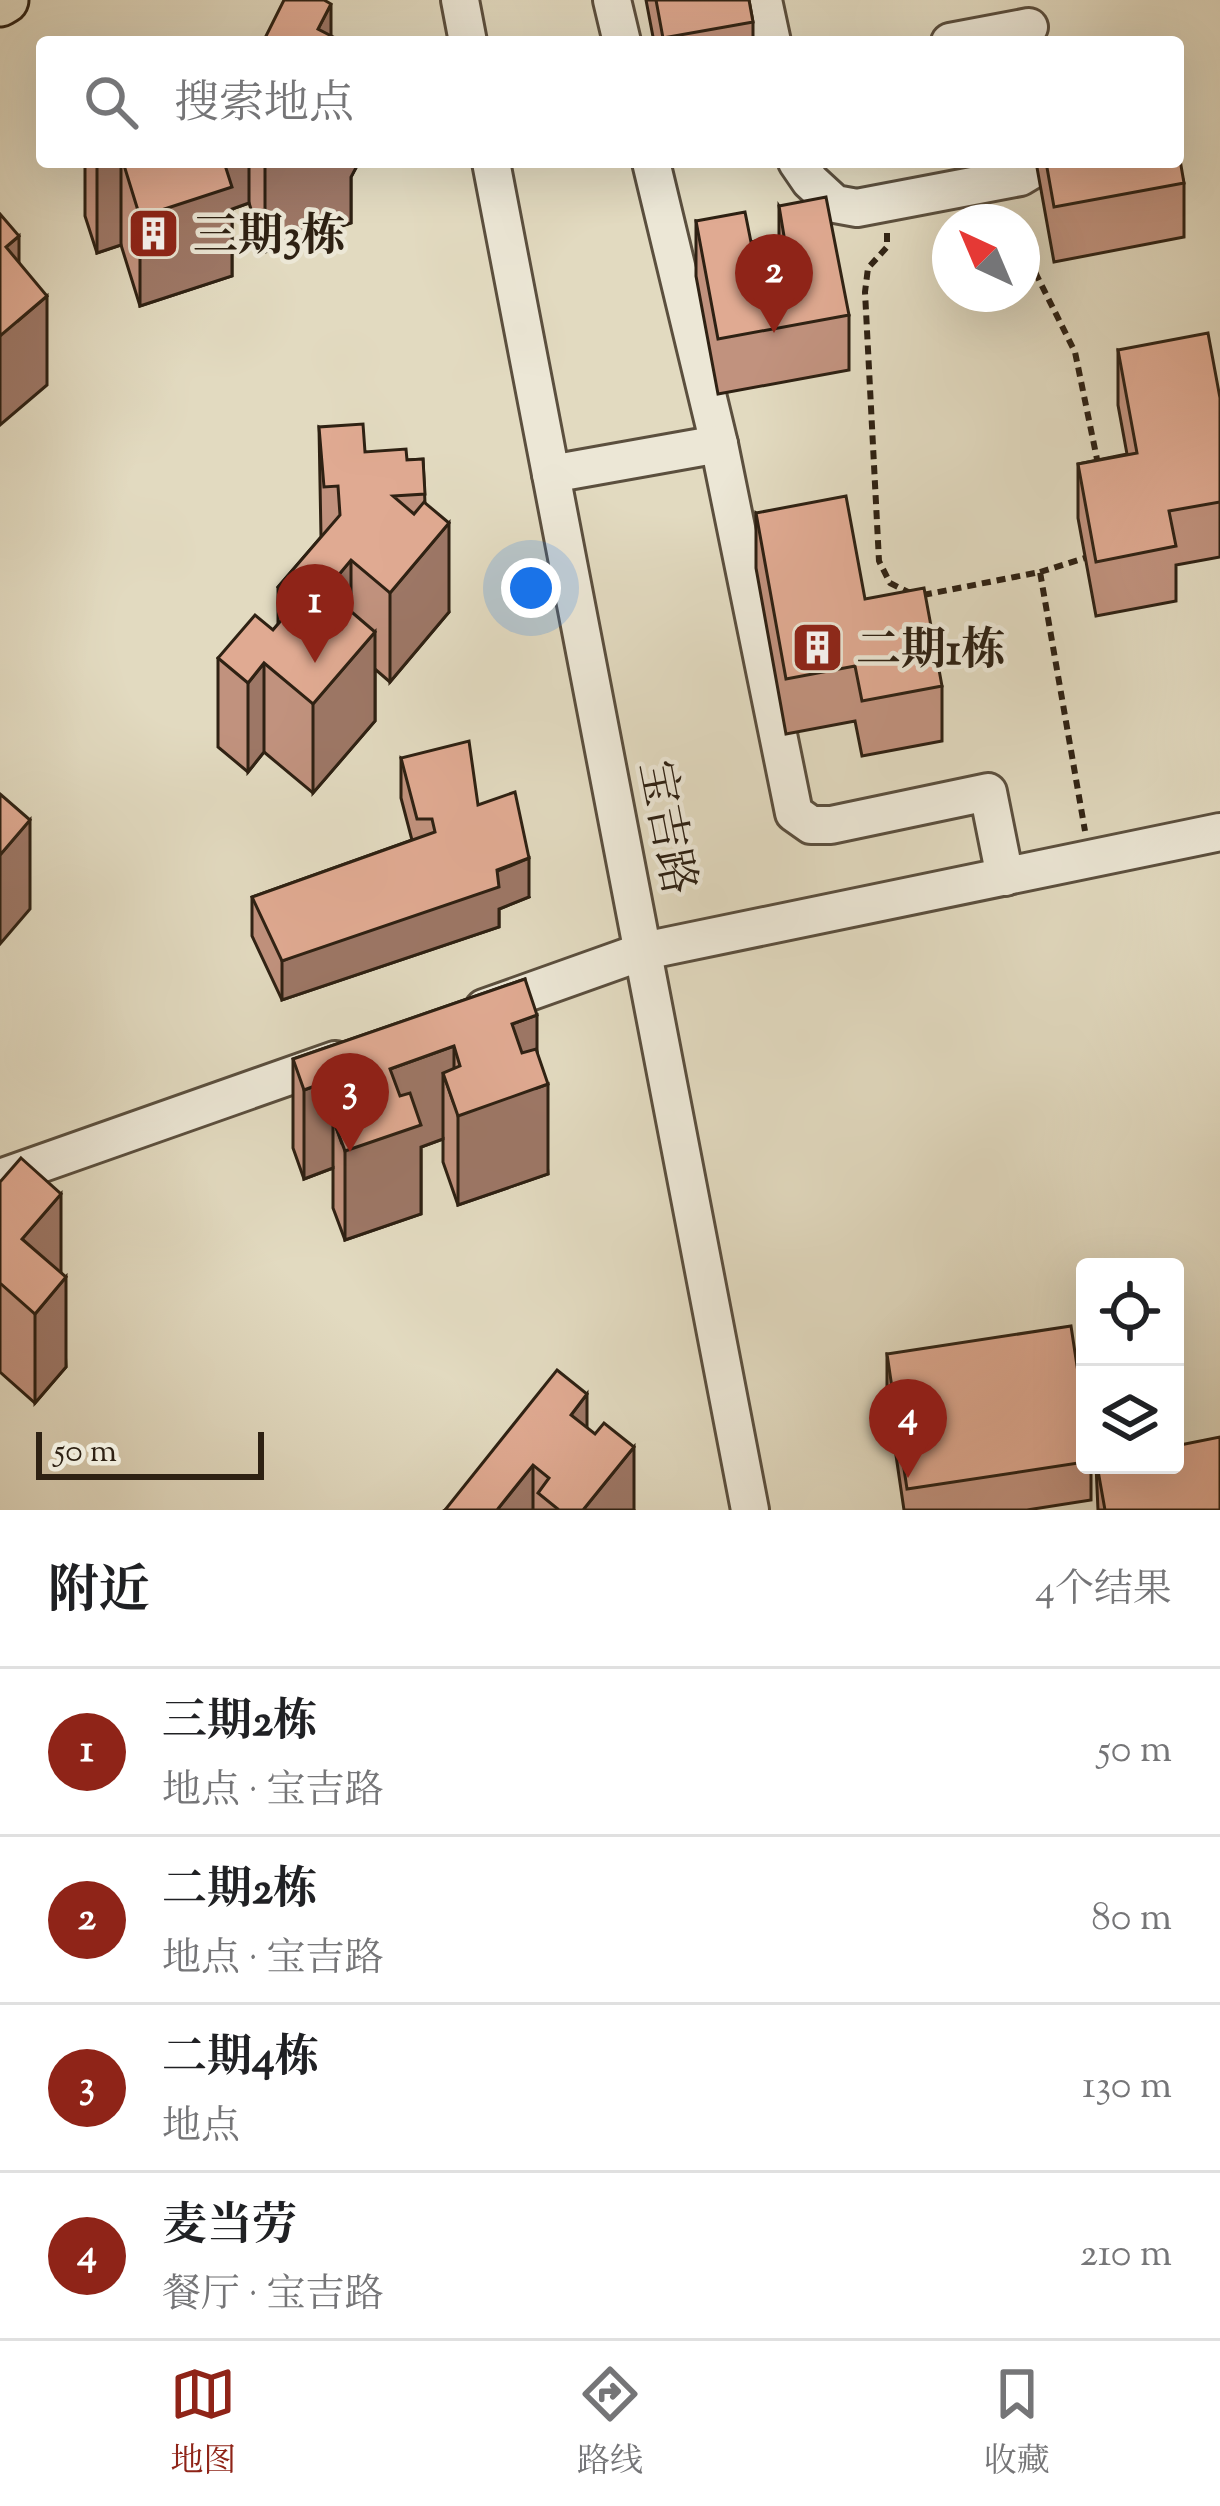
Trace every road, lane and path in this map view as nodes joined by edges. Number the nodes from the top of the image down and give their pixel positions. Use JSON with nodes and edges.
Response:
{"nodes":[{"id":1,"x":460,"y":0,"type":"edge"},
{"id":2,"x":612,"y":0,"type":"edge"},
{"id":3,"x":763,"y":0,"type":"edge"},
{"id":4,"x":1028,"y":23,"type":"edge"},
{"id":5,"x":468,"y":36,"type":"edge"},
{"id":6,"x":621,"y":36,"type":"edge"},
{"id":7,"x":771,"y":36,"type":"edge"},
{"id":8,"x":975,"y":36,"type":"edge"},
{"id":9,"x":492,"y":168,"type":"edge"},
{"id":10,"x":652,"y":168,"type":"edge"},
{"id":11,"x":801,"y":168,"type":"edge"},
{"id":12,"x":1035,"y":168,"type":"edge"},
{"id":13,"x":886,"y":202,"type":"junction"},
{"id":14,"x":1040,"y":282,"type":"edge"},
{"id":15,"x":719,"y":444,"type":"junction"},
{"id":16,"x":551,"y":474,"type":"junction"},
{"id":17,"x":1102,"y":483,"type":"edge"},
{"id":18,"x":1096,"y":554,"type":"edge"},
{"id":19,"x":1040,"y":572,"type":"junction"},
{"id":20,"x":1220,"y":832,"type":"edge"},
{"id":21,"x":1089,"y":859,"type":"junction"},
{"id":22,"x":1005,"y":877,"type":"junction"},
{"id":23,"x":644,"y":951,"type":"junction"},
{"id":24,"x":445,"y":1021,"type":"edge"},
{"id":25,"x":378,"y":1045,"type":"edge"},
{"id":26,"x":0,"y":1178,"type":"edge"},
{"id":27,"x":750,"y":1510,"type":"edge"}],
"edges":[{"from":1,"to":5,"type":"street"},
{"from":2,"to":6,"type":"street"},
{"from":3,"to":7,"type":"street"},
{"from":4,"to":8,"type":"street"},
{"from":9,"to":16,"type":"street","name":"宝吉路"},
{"from":10,"to":15,"type":"street"},
{"from":11,"to":13,"type":"street"},
{"from":12,"to":13,"type":"street"},
{"from":13,"to":19,"type":"path"},
{"from":14,"to":17,"type":"path"},
{"from":15,"to":16,"type":"street"},
{"from":15,"to":22,"type":"street"},
{"from":16,"to":23,"type":"street","name":"宝吉路"},
{"from":18,"to":19,"type":"path"},
{"from":19,"to":21,"type":"path"},
{"from":20,"to":21,"type":"street"},
{"from":21,"to":22,"type":"street"},
{"from":22,"to":23,"type":"street"},
{"from":23,"to":24,"type":"street"},
{"from":23,"to":27,"type":"street","name":"宝吉路"},
{"from":25,"to":26,"type":"street"}]}
